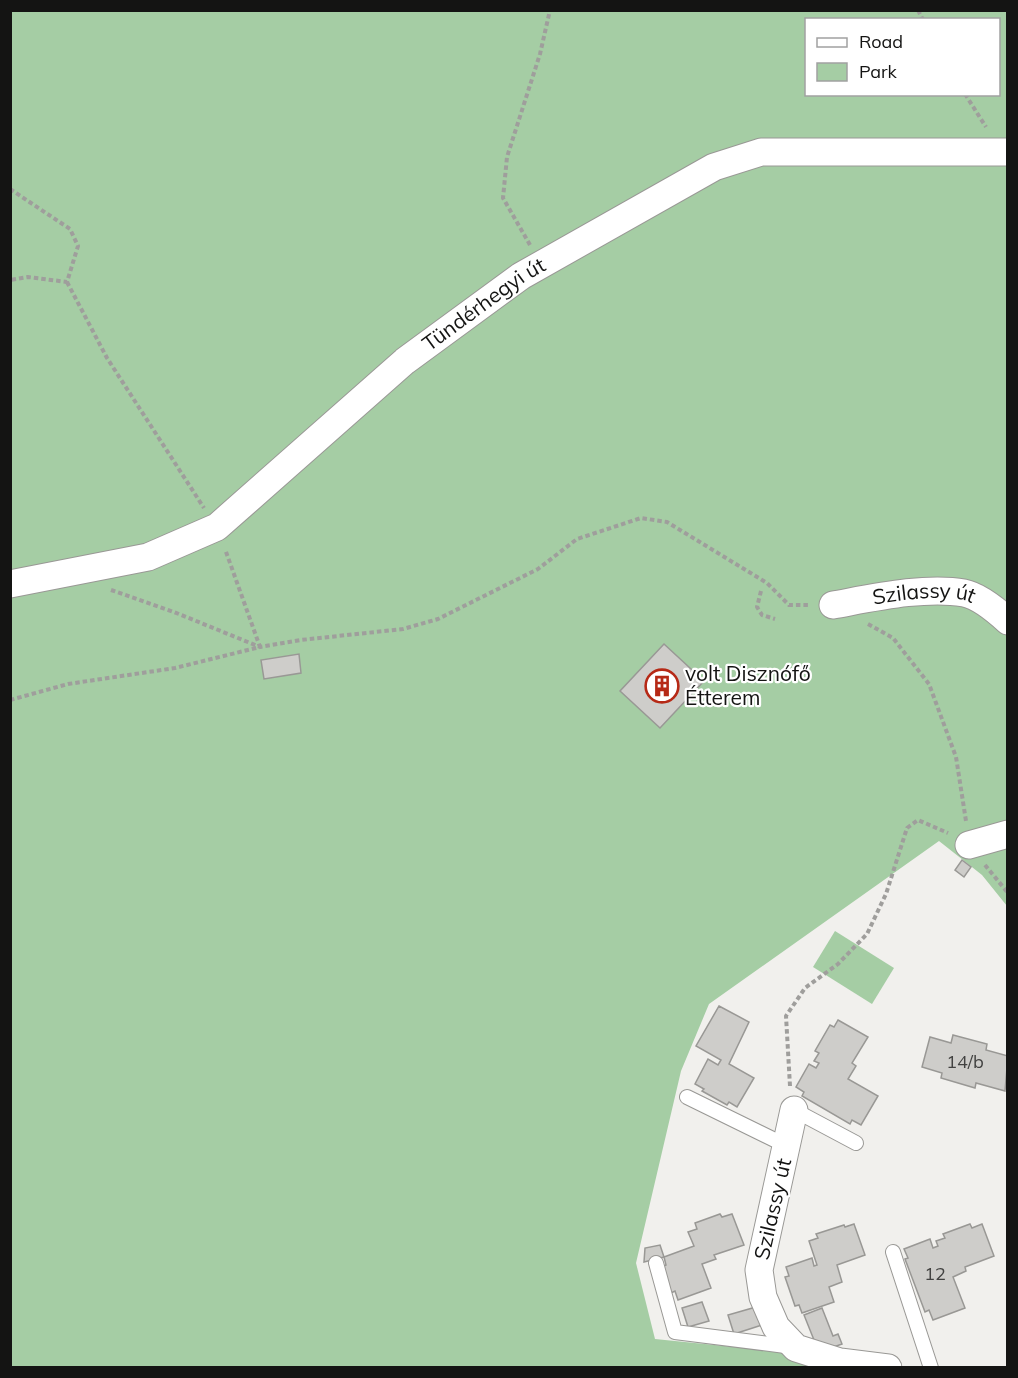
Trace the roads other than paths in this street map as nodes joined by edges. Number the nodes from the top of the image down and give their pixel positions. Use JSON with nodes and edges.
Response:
{"nodes":[{"id":1,"x":1002,"y":152,"type":"edge"},
{"id":2,"x":10,"y":584,"type":"edge"},
{"id":3,"x":833,"y":604,"type":"road end"},
{"id":4,"x":1008,"y":621,"type":"edge"},
{"id":5,"x":1008,"y":834,"type":"edge"},
{"id":6,"x":969,"y":845,"type":"road end"},
{"id":7,"x":687,"y":1097,"type":"dead end"},
{"id":8,"x":794,"y":1110,"type":"joint"},
{"id":9,"x":856,"y":1143,"type":"dead end"},
{"id":10,"x":787,"y":1146,"type":"junction"},
{"id":11,"x":893,"y":1252,"type":"dead end"},
{"id":12,"x":656,"y":1263,"type":"dead end"},
{"id":13,"x":796,"y":1347,"type":"junction"},
{"id":14,"x":888,"y":1368,"type":"edge"},
{"id":15,"x":930,"y":1368,"type":"edge"}],
"edges":[{"from":1,"to":2,"type":"street","name":"Tündérhegyi út"},
{"from":3,"to":4,"type":"street","name":"Szilassy út"},
{"from":5,"to":6,"type":"street"},
{"from":7,"to":10,"type":"lane"},
{"from":8,"to":9,"type":"lane"},
{"from":8,"to":10,"type":"street","name":"Szilassy út"},
{"from":10,"to":13,"type":"street","name":"Szilassy út"},
{"from":11,"to":15,"type":"lane"},
{"from":12,"to":13,"type":"lane"},
{"from":13,"to":14,"type":"street","name":"Szilassy út"}]}
